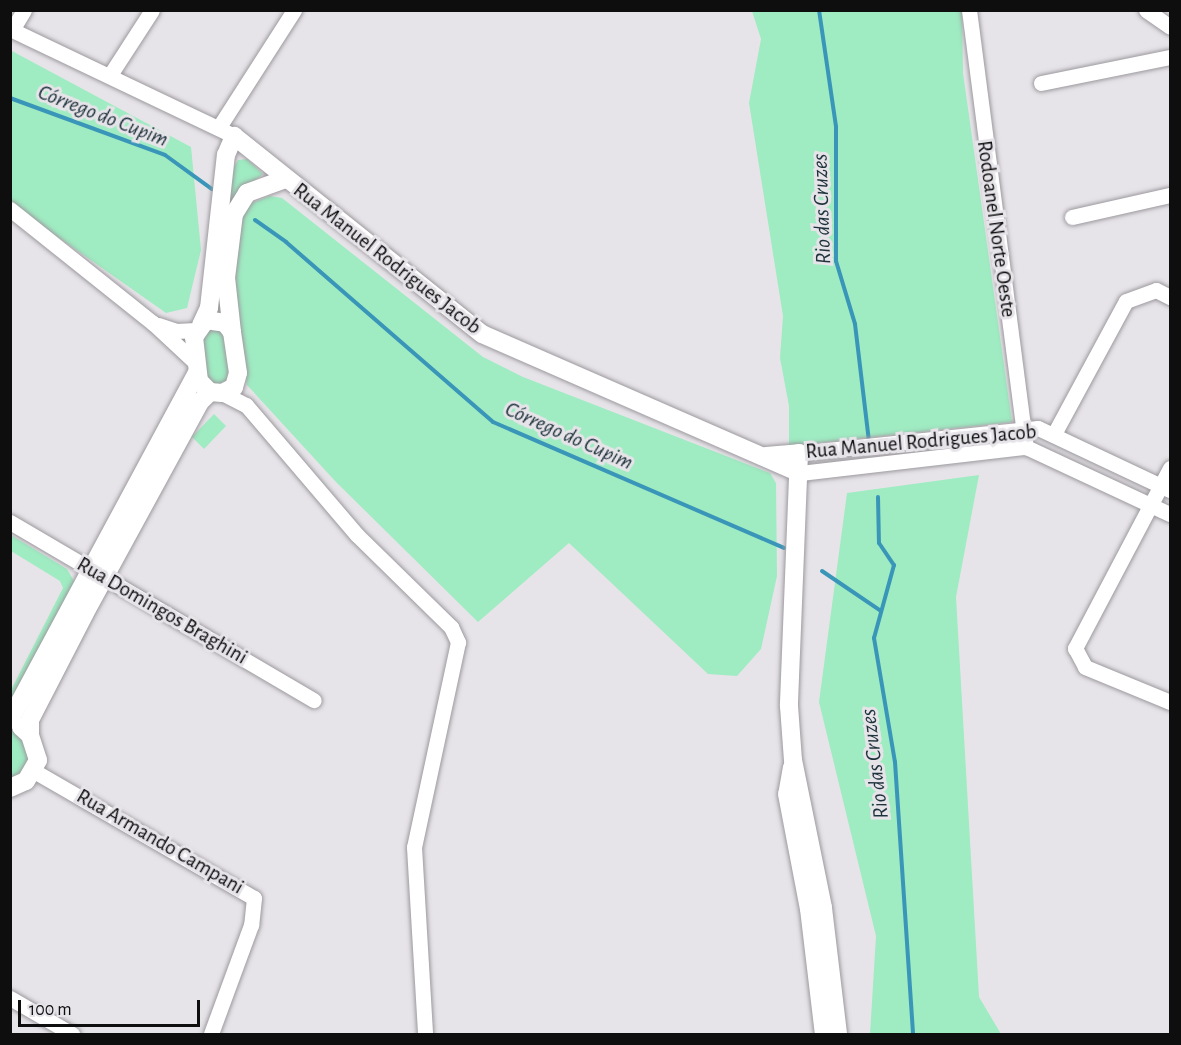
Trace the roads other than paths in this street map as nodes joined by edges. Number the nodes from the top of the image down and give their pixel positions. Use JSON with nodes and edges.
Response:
{"nodes":[{"id":1,"x":24,"y":10,"type":"edge"},
{"id":2,"x":152,"y":10,"type":"edge"},
{"id":3,"x":294,"y":10,"type":"edge"},
{"id":4,"x":969,"y":10,"type":"edge"},
{"id":5,"x":1146,"y":10,"type":"edge"},
{"id":6,"x":1170,"y":27,"type":"edge"},
{"id":7,"x":11,"y":29,"type":"edge"},
{"id":8,"x":1170,"y":57,"type":"edge"},
{"id":9,"x":111,"y":75,"type":"junction"},
{"id":10,"x":1041,"y":83,"type":"dead end"},
{"id":11,"x":227,"y":132,"type":"junction"},
{"id":12,"x":285,"y":179,"type":"junction"},
{"id":13,"x":1170,"y":195,"type":"edge"},
{"id":14,"x":10,"y":209,"type":"edge"},
{"id":15,"x":1072,"y":217,"type":"dead end"},
{"id":16,"x":1170,"y":297,"type":"edge"},
{"id":17,"x":153,"y":323,"type":"junction"},
{"id":18,"x":199,"y":327,"type":"junction"},
{"id":19,"x":232,"y":332,"type":"junction"},
{"id":20,"x":196,"y":368,"type":"junction"},
{"id":21,"x":238,"y":373,"type":"junction"},
{"id":22,"x":216,"y":393,"type":"junction"},
{"id":23,"x":246,"y":405,"type":"junction"},
{"id":24,"x":1024,"y":429,"type":"junction"},
{"id":25,"x":1054,"y":434,"type":"junction"},
{"id":26,"x":1026,"y":447,"type":"junction"},
{"id":27,"x":799,"y":453,"type":"junction"},
{"id":28,"x":766,"y":456,"type":"junction"},
{"id":29,"x":1170,"y":468,"type":"edge"},
{"id":30,"x":800,"y":473,"type":"junction"},
{"id":31,"x":1166,"y":488,"type":"edge"},
{"id":32,"x":1150,"y":504,"type":"junction"},
{"id":33,"x":1170,"y":514,"type":"edge"},
{"id":34,"x":10,"y":522,"type":"edge"},
{"id":35,"x":98,"y":573,"type":"junction"},
{"id":36,"x":314,"y":700,"type":"dead end"},
{"id":37,"x":1170,"y":702,"type":"edge"},
{"id":38,"x":10,"y":722,"type":"edge"},
{"id":39,"x":30,"y":735,"type":"junction"},
{"id":40,"x":793,"y":760,"type":"junction"},
{"id":41,"x":34,"y":771,"type":"junction"},
{"id":42,"x":10,"y":788,"type":"edge"},
{"id":43,"x":10,"y":998,"type":"edge"},
{"id":44,"x":224,"y":1001,"type":"junction"},
{"id":45,"x":72,"y":1035,"type":"edge"},
{"id":46,"x":211,"y":1035,"type":"edge"},
{"id":47,"x":221,"y":1035,"type":"edge"},
{"id":48,"x":425,"y":1035,"type":"edge"},
{"id":49,"x":824,"y":1035,"type":"edge"},
{"id":50,"x":838,"y":1035,"type":"edge"}],
"edges":[{"from":1,"to":7,"type":"street"},
{"from":2,"to":9,"type":"street"},
{"from":3,"to":11,"type":"street"},
{"from":4,"to":24,"type":"street","name":"Rodoanel Norte Oeste"},
{"from":5,"to":6,"type":"street"},
{"from":7,"to":9,"type":"street"},
{"from":8,"to":10,"type":"street"},
{"from":9,"to":11,"type":"street"},
{"from":11,"to":12,"type":"street","name":"Rua Manuel Rodrigues Jacob"},
{"from":11,"to":18,"type":"street"},
{"from":12,"to":19,"type":"street"},
{"from":12,"to":28,"type":"street","name":"Rua Manuel Rodrigues Jacob"},
{"from":13,"to":15,"type":"street"},
{"from":14,"to":17,"type":"street"},
{"from":16,"to":25,"type":"street"},
{"from":17,"to":18,"type":"street"},
{"from":17,"to":20,"type":"street"},
{"from":18,"to":19,"type":"street"},
{"from":18,"to":20,"type":"street"},
{"from":19,"to":21,"type":"street"},
{"from":20,"to":22,"type":"street"},
{"from":20,"to":35,"type":"street"},
{"from":21,"to":22,"type":"street"},
{"from":21,"to":23,"type":"street"},
{"from":22,"to":23,"type":"street"},
{"from":22,"to":35,"type":"street"},
{"from":23,"to":48,"type":"street"},
{"from":24,"to":25,"type":"street","name":"Rua Manuel Rodrigues Jacob"},
{"from":24,"to":26,"type":"street","name":"Rodoanel Norte Oeste"},
{"from":24,"to":27,"type":"street","name":"Rua Manuel Rodrigues Jacob"},
{"from":25,"to":31,"type":"street","name":"Rua Manuel Rodrigues Jacob"},
{"from":26,"to":30,"type":"street","name":"Rua Manuel Rodrigues Jacob"},
{"from":26,"to":32,"type":"street","name":"Rua Manuel Rodrigues Jacob"},
{"from":27,"to":28,"type":"street","name":"Rua Manuel Rodrigues Jacob"},
{"from":27,"to":30,"type":"street"},
{"from":28,"to":30,"type":"street","name":"Rua Manuel Rodrigues Jacob"},
{"from":29,"to":31,"type":"street"},
{"from":30,"to":40,"type":"street"},
{"from":31,"to":32,"type":"street"},
{"from":32,"to":33,"type":"street","name":"Rua Manuel Rodrigues Jacob"},
{"from":32,"to":37,"type":"street"},
{"from":34,"to":35,"type":"street","name":"Rua Domingos Braghini"},
{"from":35,"to":36,"type":"street","name":"Rua Domingos Braghini"},
{"from":35,"to":38,"type":"street"},
{"from":35,"to":39,"type":"street"},
{"from":38,"to":39,"type":"street"},
{"from":39,"to":41,"type":"street"},
{"from":40,"to":49,"type":"street"},
{"from":40,"to":50,"type":"street"},
{"from":41,"to":42,"type":"street"},
{"from":41,"to":44,"type":"street","name":"Rua Armando Campani"},
{"from":43,"to":45,"type":"street"},
{"from":44,"to":46,"type":"street","name":"Rua Armando Campani"},
{"from":44,"to":47,"type":"street","name":"Rua Armando Campani"}]}
